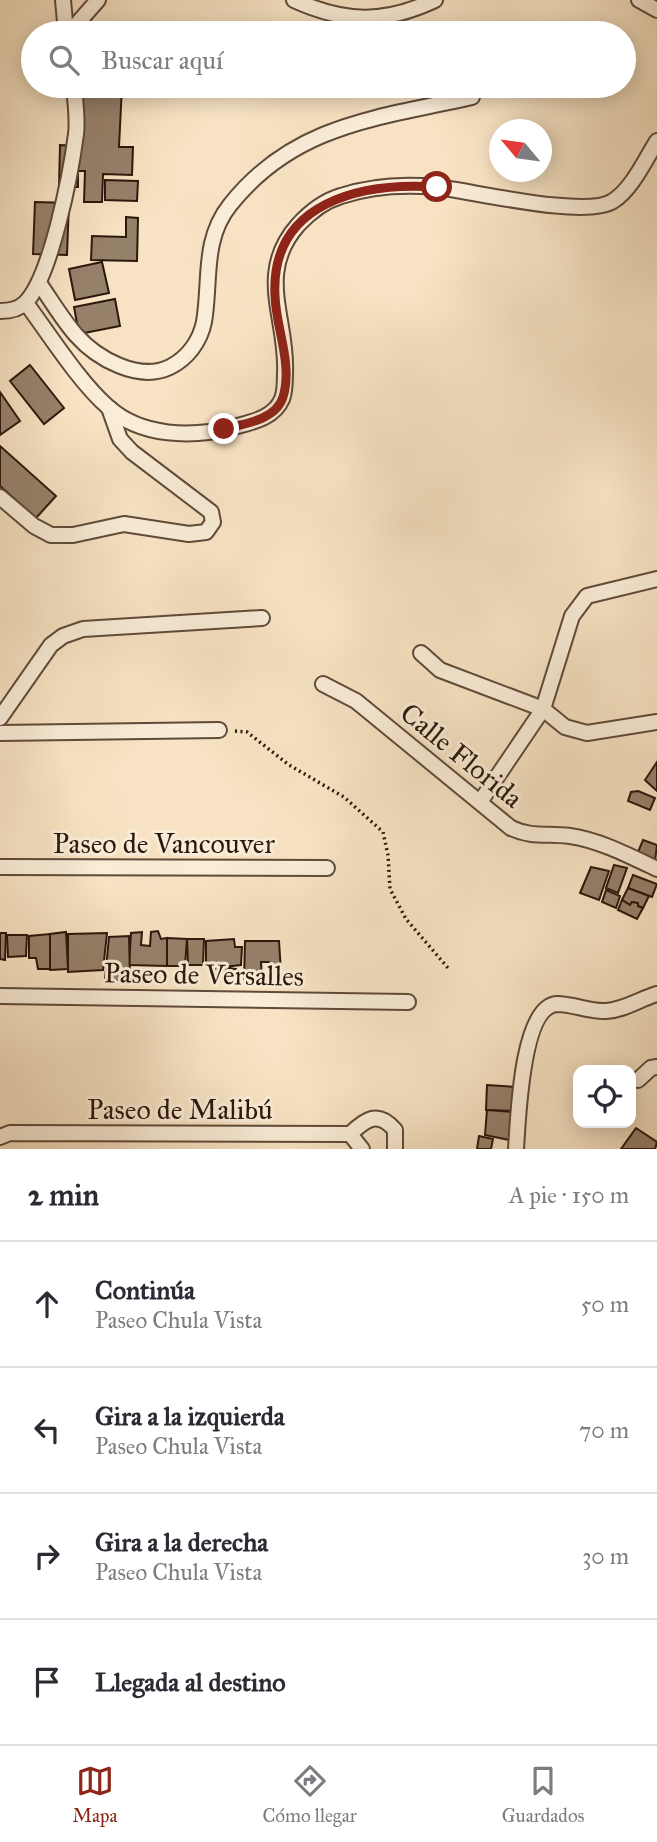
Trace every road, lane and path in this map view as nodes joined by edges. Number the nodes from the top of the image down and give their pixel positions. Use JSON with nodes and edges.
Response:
{"nodes":[{"id":1,"x":63,"y":0,"type":"edge"},
{"id":2,"x":98,"y":0,"type":"edge"},
{"id":3,"x":294,"y":0,"type":"edge"},
{"id":4,"x":435,"y":0,"type":"edge"},
{"id":5,"x":639,"y":0,"type":"edge"},
{"id":6,"x":657,"y":10,"type":"edge"},
{"id":7,"x":66,"y":21,"type":"edge"},
{"id":8,"x":79,"y":21,"type":"edge"},
{"id":9,"x":75,"y":98,"type":"edge"},
{"id":10,"x":467,"y":98,"type":"edge"},
{"id":11,"x":657,"y":141,"type":"edge"},
{"id":12,"x":39,"y":283,"type":"junction"},
{"id":13,"x":26,"y":303,"type":"junction"},
{"id":14,"x":0,"y":312,"type":"edge"},
{"id":15,"x":109,"y":408,"type":"junction"},
{"id":16,"x":0,"y":497,"type":"edge"},
{"id":17,"x":657,"y":579,"type":"edge"},
{"id":18,"x":262,"y":618,"type":"dead end"},
{"id":19,"x":421,"y":653,"type":"dead end"},
{"id":20,"x":323,"y":684,"type":"dead end"},
{"id":21,"x":543,"y":709,"type":"junction"},
{"id":22,"x":0,"y":718,"type":"edge"},
{"id":23,"x":657,"y":722,"type":"edge"},
{"id":24,"x":219,"y":730,"type":"joint"},
{"id":25,"x":0,"y":733,"type":"edge"},
{"id":26,"x":480,"y":802,"type":"junction"},
{"id":27,"x":0,"y":867,"type":"edge"},
{"id":28,"x":327,"y":868,"type":"dead end"},
{"id":29,"x":657,"y":869,"type":"edge"},
{"id":30,"x":448,"y":968,"type":"dead end"},
{"id":31,"x":657,"y":994,"type":"edge"},
{"id":32,"x":0,"y":996,"type":"edge"},
{"id":33,"x":408,"y":1002,"type":"dead end"},
{"id":34,"x":657,"y":1067,"type":"edge"},
{"id":35,"x":638,"y":1080,"type":"dead end"},
{"id":36,"x":3,"y":1133,"type":"edge"},
{"id":37,"x":350,"y":1134,"type":"junction"},
{"id":38,"x":394,"y":1148,"type":"edge"},
{"id":39,"x":362,"y":1149,"type":"edge"},
{"id":40,"x":516,"y":1149,"type":"edge"}],
"edges":[{"from":1,"to":7,"type":"street"},
{"from":2,"to":8,"type":"street"},
{"from":3,"to":4,"type":"street"},
{"from":5,"to":6,"type":"street"},
{"from":9,"to":12,"type":"street"},
{"from":10,"to":12,"type":"street"},
{"from":11,"to":15,"type":"street"},
{"from":12,"to":13,"type":"street"},
{"from":13,"to":14,"type":"street"},
{"from":13,"to":15,"type":"street"},
{"from":15,"to":16,"type":"street"},
{"from":17,"to":21,"type":"street"},
{"from":18,"to":22,"type":"street"},
{"from":19,"to":21,"type":"street"},
{"from":20,"to":26,"type":"street","name":"Calle Florida"},
{"from":21,"to":23,"type":"street"},
{"from":21,"to":26,"type":"street"},
{"from":24,"to":25,"type":"street"},
{"from":24,"to":30,"type":"path"},
{"from":26,"to":29,"type":"street","name":"Calle Florida"},
{"from":27,"to":28,"type":"street","name":"Paseo de Vancouver"},
{"from":31,"to":40,"type":"street"},
{"from":32,"to":33,"type":"street","name":"Paseo de Versalles"},
{"from":34,"to":35,"type":"street"},
{"from":36,"to":37,"type":"street","name":"Paseo de Malibú"},
{"from":37,"to":38,"type":"street","name":"Paseo de Malibú"},
{"from":37,"to":39,"type":"street"}]}
